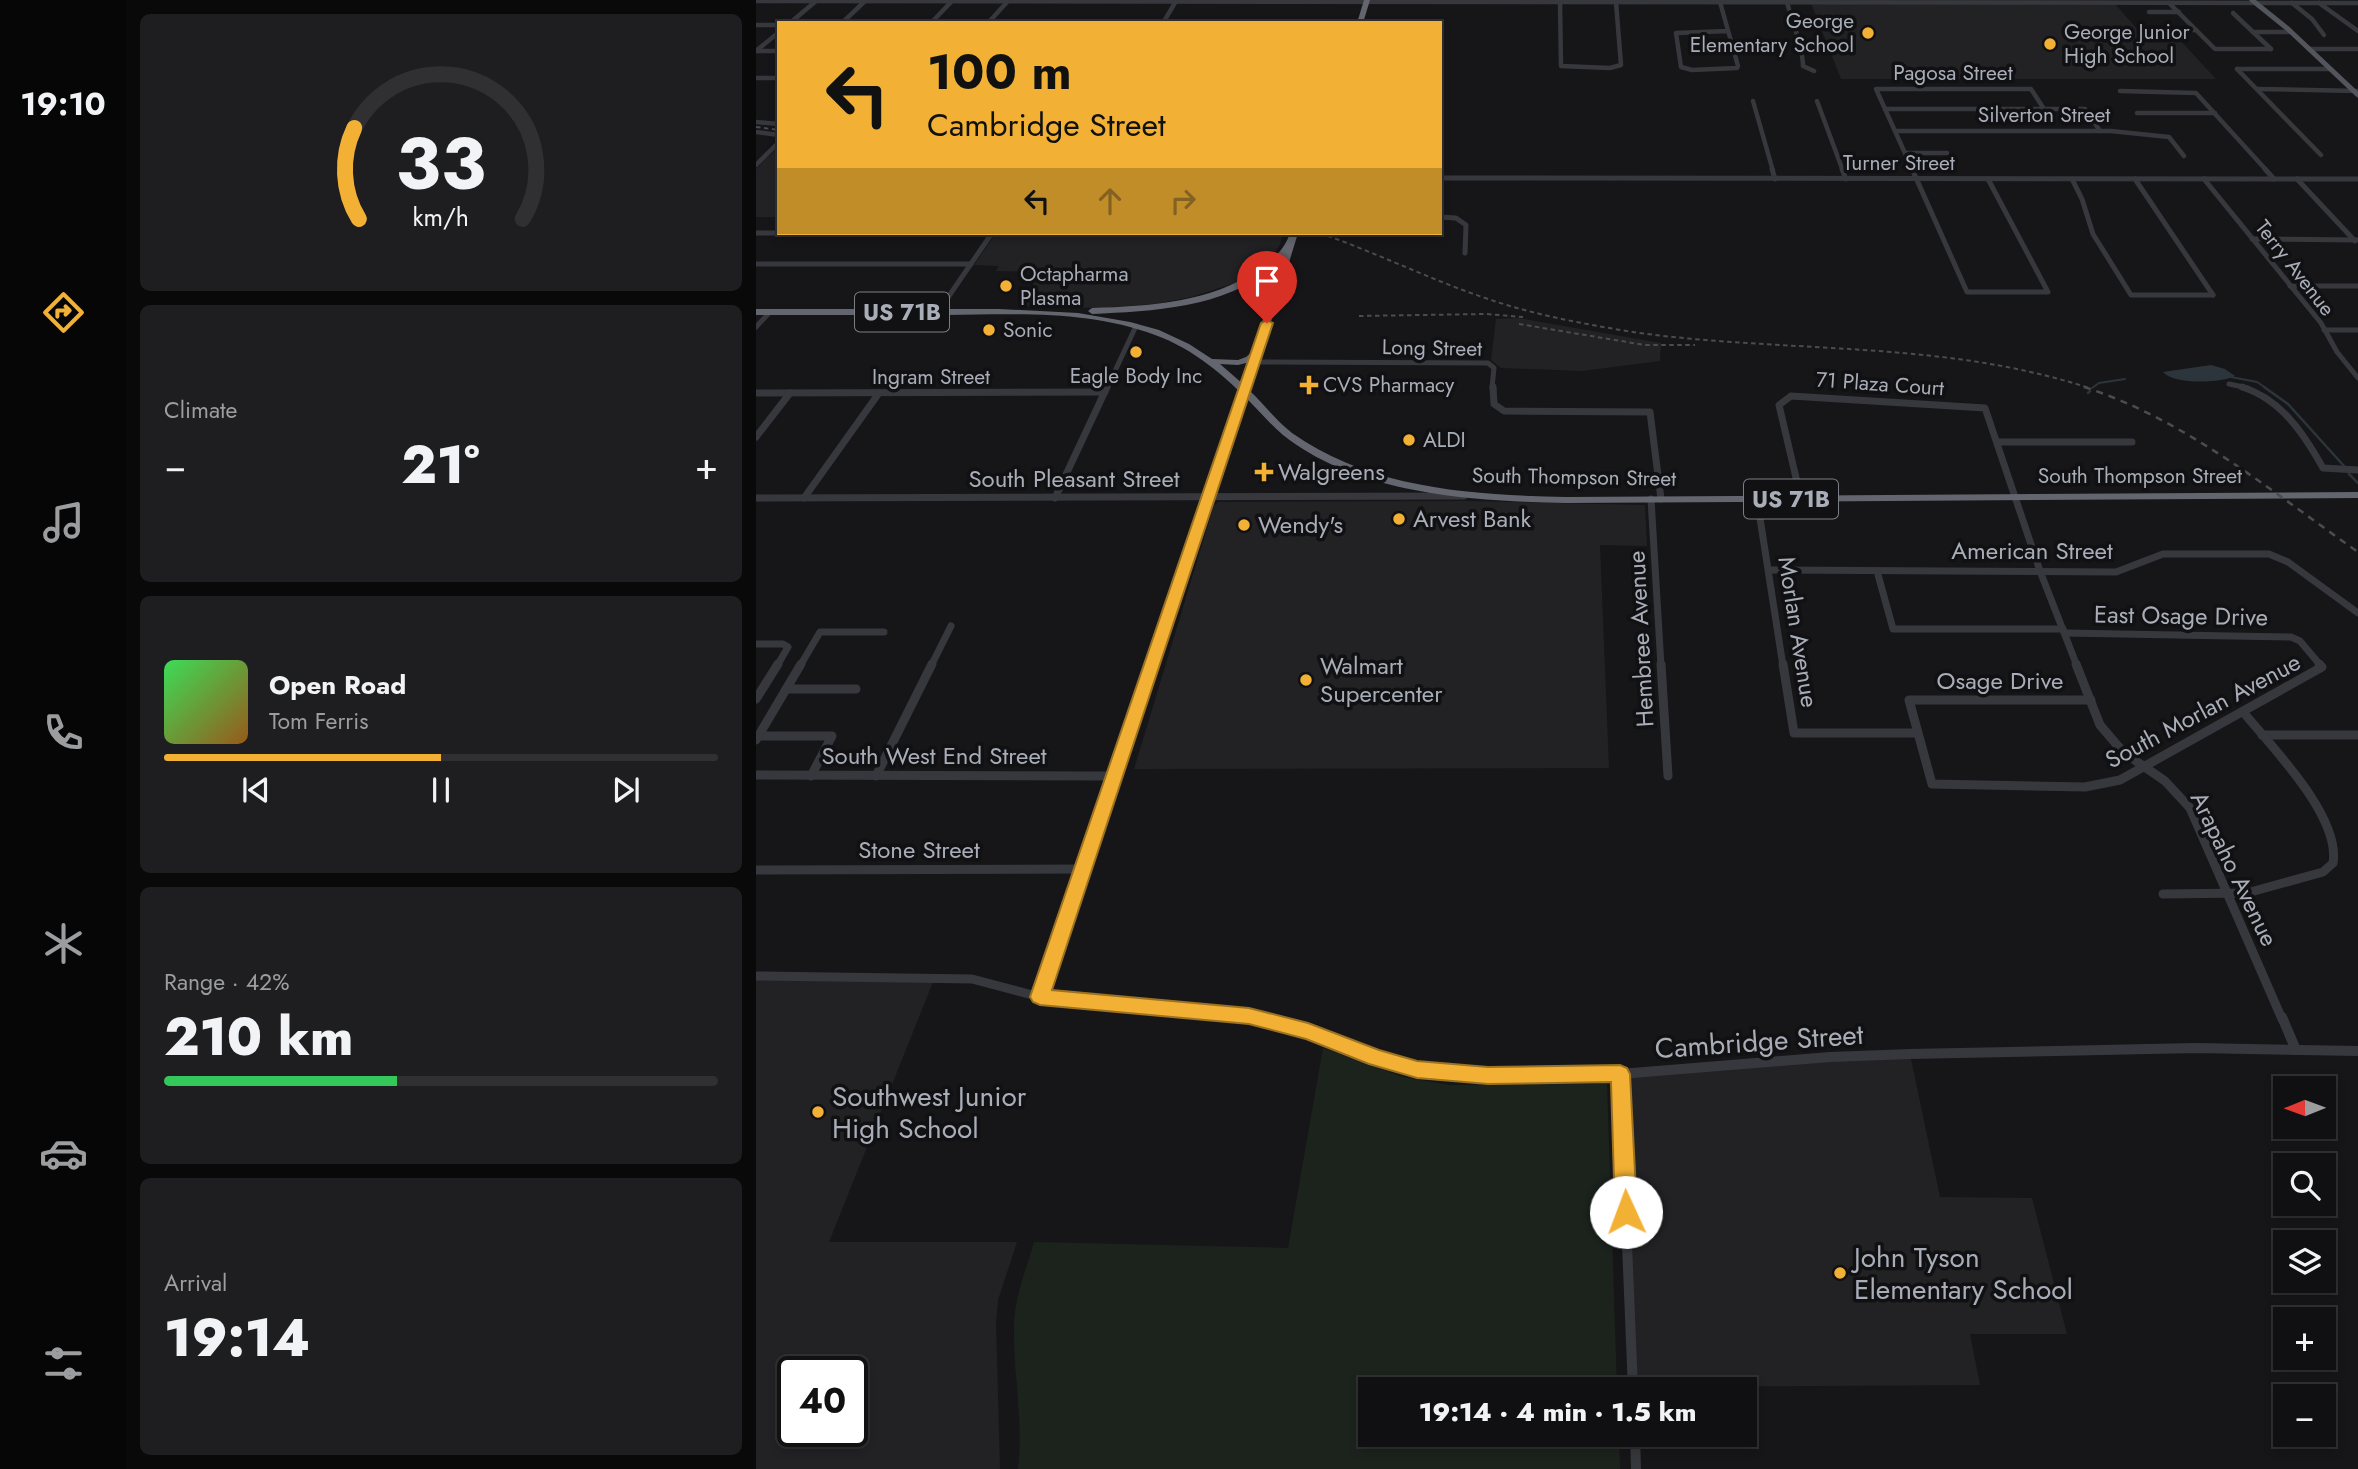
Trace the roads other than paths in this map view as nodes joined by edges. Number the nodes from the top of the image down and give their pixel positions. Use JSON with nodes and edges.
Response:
{"nodes":[{"id":1,"x":816,"y":1,"type":"edge"},
{"id":2,"x":865,"y":1,"type":"edge"},
{"id":3,"x":928,"y":1,"type":"edge"},
{"id":4,"x":952,"y":1,"type":"edge"},
{"id":5,"x":1008,"y":1,"type":"edge"},
{"id":6,"x":1082,"y":1,"type":"edge"},
{"id":7,"x":1176,"y":1,"type":"edge"},
{"id":8,"x":1221,"y":1,"type":"edge"},
{"id":9,"x":1278,"y":1,"type":"edge"},
{"id":10,"x":1367,"y":1,"type":"edge"},
{"id":11,"x":1493,"y":1,"type":"edge"},
{"id":12,"x":1533,"y":1,"type":"edge"},
{"id":13,"x":1570,"y":1,"type":"edge"},
{"id":14,"x":1776,"y":1,"type":"edge"},
{"id":15,"x":1921,"y":1,"type":"edge"},
{"id":16,"x":2055,"y":1,"type":"edge"},
{"id":17,"x":2104,"y":1,"type":"edge"},
{"id":18,"x":2254,"y":1,"type":"edge"},
{"id":19,"x":1560,"y":2,"type":"junction"},
{"id":20,"x":1616,"y":2,"type":"junction"},
{"id":21,"x":1720,"y":2,"type":"junction"},
{"id":22,"x":1787,"y":2,"type":"junction"},
{"id":23,"x":758,"y":3,"type":"edge"},
{"id":24,"x":2169,"y":3,"type":"junction"},
{"id":25,"x":2292,"y":3,"type":"junction"},
{"id":26,"x":2319,"y":3,"type":"junction"},
{"id":27,"x":2358,"y":3,"type":"edge"},
{"id":28,"x":2149,"y":12,"type":"dead end"},
{"id":29,"x":2179,"y":12,"type":"junction"},
{"id":30,"x":2233,"y":13,"type":"dead end"},
{"id":31,"x":792,"y":21,"type":"edge"},
{"id":32,"x":844,"y":21,"type":"edge"},
{"id":33,"x":933,"y":21,"type":"edge"},
{"id":34,"x":990,"y":21,"type":"edge"},
{"id":35,"x":1165,"y":21,"type":"edge"},
{"id":36,"x":1361,"y":21,"type":"edge"},
{"id":37,"x":756,"y":25,"type":"edge"},
{"id":38,"x":777,"y":25,"type":"edge"},
{"id":39,"x":2165,"y":30,"type":"dead end"},
{"id":40,"x":2196,"y":30,"type":"junction"},
{"id":41,"x":1728,"y":31,"type":"junction"},
{"id":42,"x":2253,"y":32,"type":"junction"},
{"id":43,"x":2289,"y":32,"type":"junction"},
{"id":44,"x":2357,"y":32,"type":"edge"},
{"id":45,"x":777,"y":34,"type":"edge"},
{"id":46,"x":2324,"y":35,"type":"dead end"},
{"id":47,"x":2309,"y":49,"type":"junction"},
{"id":48,"x":2358,"y":49,"type":"edge"},
{"id":49,"x":756,"y":51,"type":"edge"},
{"id":50,"x":777,"y":51,"type":"edge"},
{"id":51,"x":2329,"y":69,"type":"junction"},
{"id":52,"x":1814,"y":71,"type":"dead end"},
{"id":53,"x":756,"y":78,"type":"edge"},
{"id":54,"x":777,"y":78,"type":"edge"},
{"id":55,"x":2257,"y":89,"type":"junction"},
{"id":56,"x":2120,"y":90,"type":"dead end"},
{"id":57,"x":2357,"y":92,"type":"edge"},
{"id":58,"x":1753,"y":101,"type":"dead end"},
{"id":59,"x":1817,"y":101,"type":"dead end"},
{"id":60,"x":1885,"y":109,"type":"junction"},
{"id":61,"x":2043,"y":109,"type":"junction"},
{"id":62,"x":2137,"y":113,"type":"dead end"},
{"id":63,"x":2215,"y":113,"type":"junction"},
{"id":64,"x":756,"y":122,"type":"edge"},
{"id":65,"x":777,"y":124,"type":"edge"},
{"id":66,"x":1895,"y":131,"type":"junction"},
{"id":67,"x":2100,"y":131,"type":"junction"},
{"id":68,"x":756,"y":132,"type":"edge"},
{"id":69,"x":777,"y":135,"type":"edge"},
{"id":70,"x":777,"y":144,"type":"edge"},
{"id":71,"x":1905,"y":153,"type":"junction"},
{"id":72,"x":1947,"y":153,"type":"dead end"},
{"id":73,"x":2321,"y":155,"type":"dead end"},
{"id":74,"x":2183,"y":156,"type":"dead end"},
{"id":75,"x":756,"y":165,"type":"edge"},
{"id":76,"x":1442,"y":178,"type":"edge"},
{"id":77,"x":1775,"y":179,"type":"junction"},
{"id":78,"x":1846,"y":179,"type":"junction"},
{"id":79,"x":1916,"y":179,"type":"junction"},
{"id":80,"x":1988,"y":179,"type":"junction"},
{"id":81,"x":2072,"y":179,"type":"junction"},
{"id":82,"x":2135,"y":179,"type":"junction"},
{"id":83,"x":2204,"y":179,"type":"junction"},
{"id":84,"x":2274,"y":179,"type":"junction"},
{"id":85,"x":2297,"y":179,"type":"junction"},
{"id":86,"x":2358,"y":179,"type":"edge"},
{"id":87,"x":1442,"y":217,"type":"edge"},
{"id":88,"x":756,"y":233,"type":"edge"},
{"id":89,"x":777,"y":233,"type":"edge"},
{"id":90,"x":991,"y":235,"type":"edge"},
{"id":91,"x":1293,"y":235,"type":"edge"},
{"id":92,"x":2252,"y":239,"type":"junction"},
{"id":93,"x":2357,"y":241,"type":"edge"},
{"id":94,"x":1291,"y":244,"type":"junction"},
{"id":95,"x":1465,"y":253,"type":"dead end"},
{"id":96,"x":756,"y":264,"type":"edge"},
{"id":97,"x":971,"y":264,"type":"junction"},
{"id":98,"x":1261,"y":273,"type":"junction"},
{"id":99,"x":1282,"y":273,"type":"junction"},
{"id":100,"x":2290,"y":286,"type":"junction"},
{"id":101,"x":2358,"y":286,"type":"edge"},
{"id":102,"x":1119,"y":311,"type":"junction"},
{"id":103,"x":756,"y":312,"type":"edge"},
{"id":104,"x":769,"y":312,"type":"junction"},
{"id":105,"x":938,"y":312,"type":"junction"},
{"id":106,"x":1048,"y":313,"type":"junction"},
{"id":107,"x":1104,"y":318,"type":"junction"},
{"id":108,"x":1136,"y":326,"type":"junction"},
{"id":109,"x":756,"y":327,"type":"edge"},
{"id":110,"x":2324,"y":330,"type":"junction"},
{"id":111,"x":2358,"y":330,"type":"edge"},
{"id":112,"x":1259,"y":349,"type":"junction"},
{"id":113,"x":1213,"y":361,"type":"junction"},
{"id":114,"x":1255,"y":362,"type":"junction"},
{"id":115,"x":2355,"y":370,"type":"edge"},
{"id":116,"x":2358,"y":378,"type":"edge"},
{"id":117,"x":2229,"y":384,"type":"dead end"},
{"id":118,"x":1105,"y":392,"type":"junction"},
{"id":119,"x":1245,"y":392,"type":"junction"},
{"id":120,"x":756,"y":393,"type":"edge"},
{"id":121,"x":790,"y":393,"type":"junction"},
{"id":122,"x":878,"y":393,"type":"junction"},
{"id":123,"x":1650,"y":412,"type":"joint"},
{"id":124,"x":756,"y":437,"type":"edge"},
{"id":125,"x":1998,"y":442,"type":"junction"},
{"id":126,"x":2132,"y":442,"type":"dead end"},
{"id":127,"x":2358,"y":470,"type":"edge"},
{"id":128,"x":2358,"y":495,"type":"edge"},
{"id":129,"x":1476,"y":496,"type":"junction"},
{"id":130,"x":2015,"y":496,"type":"junction"},
{"id":131,"x":756,"y":498,"type":"edge"},
{"id":132,"x":804,"y":498,"type":"junction"},
{"id":133,"x":1055,"y":498,"type":"junction"},
{"id":134,"x":1208,"y":499,"type":"junction"},
{"id":135,"x":1656,"y":499,"type":"junction"},
{"id":136,"x":1757,"y":499,"type":"junction"},
{"id":137,"x":1801,"y":499,"type":"junction"},
{"id":138,"x":1769,"y":570,"type":"junction"},
{"id":139,"x":1877,"y":571,"type":"junction"},
{"id":140,"x":2040,"y":571,"type":"junction"},
{"id":141,"x":2358,"y":613,"type":"edge"},
{"id":142,"x":951,"y":626,"type":"dead end"},
{"id":143,"x":2064,"y":631,"type":"junction"},
{"id":144,"x":884,"y":632,"type":"dead end"},
{"id":145,"x":756,"y":644,"type":"edge"},
{"id":146,"x":2322,"y":667,"type":"joint"},
{"id":147,"x":786,"y":689,"type":"junction"},
{"id":148,"x":856,"y":689,"type":"dead end"},
{"id":149,"x":756,"y":699,"type":"edge"},
{"id":150,"x":2091,"y":700,"type":"junction"},
{"id":151,"x":2244,"y":712,"type":"junction"},
{"id":152,"x":1917,"y":733,"type":"junction"},
{"id":153,"x":2262,"y":735,"type":"junction"},
{"id":154,"x":2358,"y":735,"type":"edge"},
{"id":155,"x":757,"y":738,"type":"edge"},
{"id":156,"x":2145,"y":766,"type":"junction"},
{"id":157,"x":756,"y":775,"type":"edge"},
{"id":158,"x":811,"y":776,"type":"junction"},
{"id":159,"x":876,"y":776,"type":"junction"},
{"id":160,"x":1112,"y":776,"type":"junction"},
{"id":161,"x":1668,"y":776,"type":"dead end"},
{"id":162,"x":1083,"y":869,"type":"junction"},
{"id":163,"x":756,"y":870,"type":"edge"},
{"id":164,"x":2163,"y":894,"type":"dead end"},
{"id":165,"x":2228,"y":894,"type":"junction"},
{"id":166,"x":756,"y":976,"type":"edge"},
{"id":167,"x":1040,"y":997,"type":"junction"},
{"id":168,"x":2296,"y":1050,"type":"junction"},
{"id":169,"x":2358,"y":1051,"type":"edge"},
{"id":170,"x":1620,"y":1074,"type":"junction"},
{"id":171,"x":1632,"y":1377,"type":"edge"},
{"id":172,"x":1635,"y":1447,"type":"edge"},
{"id":173,"x":1636,"y":1469,"type":"edge"}],
"edges":[{"from":1,"to":2,"type":"street"},
{"from":1,"to":23,"type":"street"},
{"from":1,"to":31,"type":"street"},
{"from":2,"to":3,"type":"street"},
{"from":2,"to":32,"type":"street"},
{"from":3,"to":4,"type":"street"},
{"from":4,"to":5,"type":"street"},
{"from":4,"to":33,"type":"street"},
{"from":5,"to":6,"type":"street"},
{"from":5,"to":34,"type":"street"},
{"from":6,"to":7,"type":"street"},
{"from":7,"to":8,"type":"street"},
{"from":7,"to":35,"type":"street"},
{"from":8,"to":9,"type":"street"},
{"from":9,"to":10,"type":"street"},
{"from":10,"to":11,"type":"street"},
{"from":10,"to":36,"type":"highway"},
{"from":11,"to":12,"type":"street"},
{"from":12,"to":19,"type":"street"},
{"from":13,"to":19,"type":"street"},
{"from":13,"to":20,"type":"street"},
{"from":14,"to":21,"type":"street"},
{"from":14,"to":22,"type":"street"},
{"from":15,"to":16,"type":"street"},
{"from":15,"to":22,"type":"street"},
{"from":16,"to":17,"type":"street"},
{"from":17,"to":24,"type":"street"},
{"from":18,"to":24,"type":"street"},
{"from":18,"to":25,"type":"street"},
{"from":18,"to":43,"type":"main road"},
{"from":19,"to":20,"type":"street"},
{"from":20,"to":21,"type":"street"},
{"from":21,"to":41,"type":"street"},
{"from":22,"to":52,"type":"street"},
{"from":24,"to":29,"type":"street"},
{"from":25,"to":26,"type":"street"},
{"from":25,"to":46,"type":"street"},
{"from":26,"to":27,"type":"street"},
{"from":26,"to":44,"type":"street"},
{"from":28,"to":29,"type":"street"},
{"from":29,"to":40,"type":"street"},
{"from":30,"to":42,"type":"street"},
{"from":37,"to":38,"type":"street"},
{"from":39,"to":40,"type":"street"},
{"from":40,"to":42,"type":"street"},
{"from":41,"to":41,"type":"street"},
{"from":42,"to":43,"type":"street"},
{"from":43,"to":47,"type":"main road"},
{"from":45,"to":49,"type":"street"},
{"from":47,"to":48,"type":"street"},
{"from":47,"to":51,"type":"main road"},
{"from":49,"to":50,"type":"street"},
{"from":51,"to":55,"type":"street"},
{"from":51,"to":57,"type":"main road"},
{"from":53,"to":54,"type":"street"},
{"from":55,"to":57,"type":"street"},
{"from":55,"to":73,"type":"street"},
{"from":56,"to":63,"type":"street"},
{"from":58,"to":77,"type":"street"},
{"from":59,"to":78,"type":"street"},
{"from":60,"to":61,"type":"street"},
{"from":60,"to":61,"type":"street","name":"Pagosa Street"},
{"from":60,"to":66,"type":"street"},
{"from":61,"to":67,"type":"street"},
{"from":62,"to":63,"type":"street"},
{"from":63,"to":84,"type":"street"},
{"from":64,"to":65,"type":"street"},
{"from":66,"to":67,"type":"street","name":"Silverton Street"},
{"from":66,"to":71,"type":"street"},
{"from":67,"to":74,"type":"street","name":"Silverton Street"},
{"from":68,"to":69,"type":"street"},
{"from":70,"to":75,"type":"street"},
{"from":71,"to":72,"type":"street"},
{"from":71,"to":79,"type":"street"},
{"from":76,"to":77,"type":"street","name":"Turner Street"},
{"from":77,"to":78,"type":"street","name":"Turner Street"},
{"from":78,"to":79,"type":"street","name":"Turner Street"},
{"from":79,"to":80,"type":"street","name":"Turner Street"},
{"from":79,"to":80,"type":"street"},
{"from":80,"to":81,"type":"street","name":"Turner Street"},
{"from":81,"to":82,"type":"street","name":"Turner Street"},
{"from":81,"to":82,"type":"street"},
{"from":82,"to":83,"type":"street","name":"Turner Street"},
{"from":83,"to":84,"type":"street","name":"Turner Street"},
{"from":83,"to":92,"type":"street","name":"Terry Avenue"},
{"from":84,"to":85,"type":"street","name":"Turner Street"},
{"from":85,"to":86,"type":"street","name":"Turner Street"},
{"from":85,"to":93,"type":"street"},
{"from":87,"to":95,"type":"street"},
{"from":88,"to":89,"type":"street"},
{"from":90,"to":97,"type":"street"},
{"from":91,"to":94,"type":"highway"},
{"from":92,"to":93,"type":"street"},
{"from":92,"to":100,"type":"street","name":"Terry Avenue"},
{"from":94,"to":98,"type":"highway"},
{"from":94,"to":99,"type":"highway"},
{"from":96,"to":97,"type":"street"},
{"from":97,"to":105,"type":"street"},
{"from":98,"to":99,"type":"highway"},
{"from":98,"to":102,"type":"highway"},
{"from":99,"to":112,"type":"highway"},
{"from":100,"to":101,"type":"street"},
{"from":100,"to":110,"type":"street","name":"Terry Avenue"},
{"from":102,"to":106,"type":"highway"},
{"from":102,"to":107,"type":"highway"},
{"from":103,"to":104,"type":"highway","name":"South Thompson Street","number":"US 71B"},
{"from":104,"to":105,"type":"highway","name":"South Thompson Street","number":"US 71B"},
{"from":104,"to":109,"type":"street"},
{"from":105,"to":106,"type":"highway","name":"South Thompson Street","number":"US 71B"},
{"from":106,"to":107,"type":"highway","name":"South Thompson Street","number":"US 71B"},
{"from":107,"to":108,"type":"highway","name":"South Thompson Street","number":"US 71B"},
{"from":108,"to":113,"type":"highway","name":"South Thompson Street","number":"US 71B"},
{"from":108,"to":118,"type":"street"},
{"from":110,"to":111,"type":"street"},
{"from":110,"to":115,"type":"street","name":"Terry Avenue"},
{"from":112,"to":113,"type":"highway"},
{"from":112,"to":114,"type":"highway"},
{"from":113,"to":119,"type":"highway","name":"South Thompson Street","number":"US 71B"},
{"from":114,"to":119,"type":"highway"},
{"from":114,"to":123,"type":"street","name":"Long Street"},
{"from":115,"to":116,"type":"street","name":"Terry Avenue"},
{"from":117,"to":127,"type":"street"},
{"from":118,"to":122,"type":"street","name":"Ingram Street"},
{"from":118,"to":133,"type":"street"},
{"from":119,"to":129,"type":"highway","name":"South Thompson Street","number":"US 71B"},
{"from":119,"to":134,"type":"street"},
{"from":120,"to":121,"type":"street","name":"Ingram Street"},
{"from":121,"to":122,"type":"street","name":"Ingram Street"},
{"from":121,"to":124,"type":"street"},
{"from":122,"to":132,"type":"street"},
{"from":123,"to":135,"type":"street","name":"Hembree Avenue"},
{"from":125,"to":126,"type":"street"},
{"from":125,"to":130,"type":"street","name":"71 Plaza Court"},
{"from":125,"to":137,"type":"street","name":"71 Plaza Court"},
{"from":128,"to":130,"type":"highway","name":"South Thompson Street","number":"US 71B"},
{"from":129,"to":134,"type":"street","name":"South Pleasant Street"},
{"from":129,"to":135,"type":"highway","name":"South Thompson Street","number":"US 71B"},
{"from":130,"to":137,"type":"highway","name":"South Thompson Street","number":"US 71B"},
{"from":130,"to":140,"type":"street","name":"Arapaho Avenue"},
{"from":131,"to":132,"type":"street","name":"South Pleasant Street"},
{"from":132,"to":133,"type":"street","name":"South Pleasant Street"},
{"from":133,"to":134,"type":"street","name":"South Pleasant Street"},
{"from":134,"to":160,"type":"street"},
{"from":135,"to":136,"type":"highway","name":"South Thompson Street","number":"US 71B"},
{"from":135,"to":161,"type":"street","name":"Hembree Avenue"},
{"from":136,"to":137,"type":"highway","name":"South Thompson Street","number":"US 71B"},
{"from":136,"to":138,"type":"street","name":"Morlan Avenue"},
{"from":138,"to":139,"type":"street","name":"American Street"},
{"from":138,"to":152,"type":"street","name":"Morlan Avenue"},
{"from":139,"to":140,"type":"street","name":"American Street"},
{"from":139,"to":143,"type":"street","name":"East Osage Drive"},
{"from":140,"to":141,"type":"street","name":"American Street"},
{"from":140,"to":143,"type":"street","name":"Arapaho Avenue"},
{"from":142,"to":159,"type":"street"},
{"from":143,"to":146,"type":"street","name":"East Osage Drive"},
{"from":143,"to":150,"type":"street","name":"Arapaho Avenue"},
{"from":144,"to":147,"type":"street"},
{"from":145,"to":149,"type":"street"},
{"from":146,"to":151,"type":"street","name":"South Morlan Avenue"},
{"from":147,"to":148,"type":"street"},
{"from":147,"to":155,"type":"street"},
{"from":150,"to":152,"type":"street","name":"Osage Drive"},
{"from":150,"to":156,"type":"street","name":"Arapaho Avenue"},
{"from":151,"to":153,"type":"street"},
{"from":151,"to":156,"type":"street","name":"South Morlan Avenue"},
{"from":152,"to":156,"type":"street","name":"South Morlan Avenue"},
{"from":153,"to":154,"type":"street"},
{"from":153,"to":165,"type":"street"},
{"from":155,"to":158,"type":"street"},
{"from":156,"to":165,"type":"street","name":"Arapaho Avenue"},
{"from":157,"to":158,"type":"street","name":"South West End Street"},
{"from":158,"to":159,"type":"street","name":"South West End Street"},
{"from":159,"to":160,"type":"street","name":"South West End Street"},
{"from":160,"to":162,"type":"street"},
{"from":162,"to":163,"type":"street","name":"Stone Street"},
{"from":162,"to":167,"type":"street"},
{"from":164,"to":165,"type":"street"},
{"from":165,"to":168,"type":"street","name":"Arapaho Avenue"},
{"from":166,"to":167,"type":"street","name":"Cambridge Street"},
{"from":167,"to":170,"type":"street","name":"Cambridge Street"},
{"from":168,"to":169,"type":"street","name":"Cambridge Street"},
{"from":168,"to":170,"type":"street","name":"Cambridge Street"},
{"from":170,"to":171,"type":"street"},
{"from":172,"to":173,"type":"street"}]}
